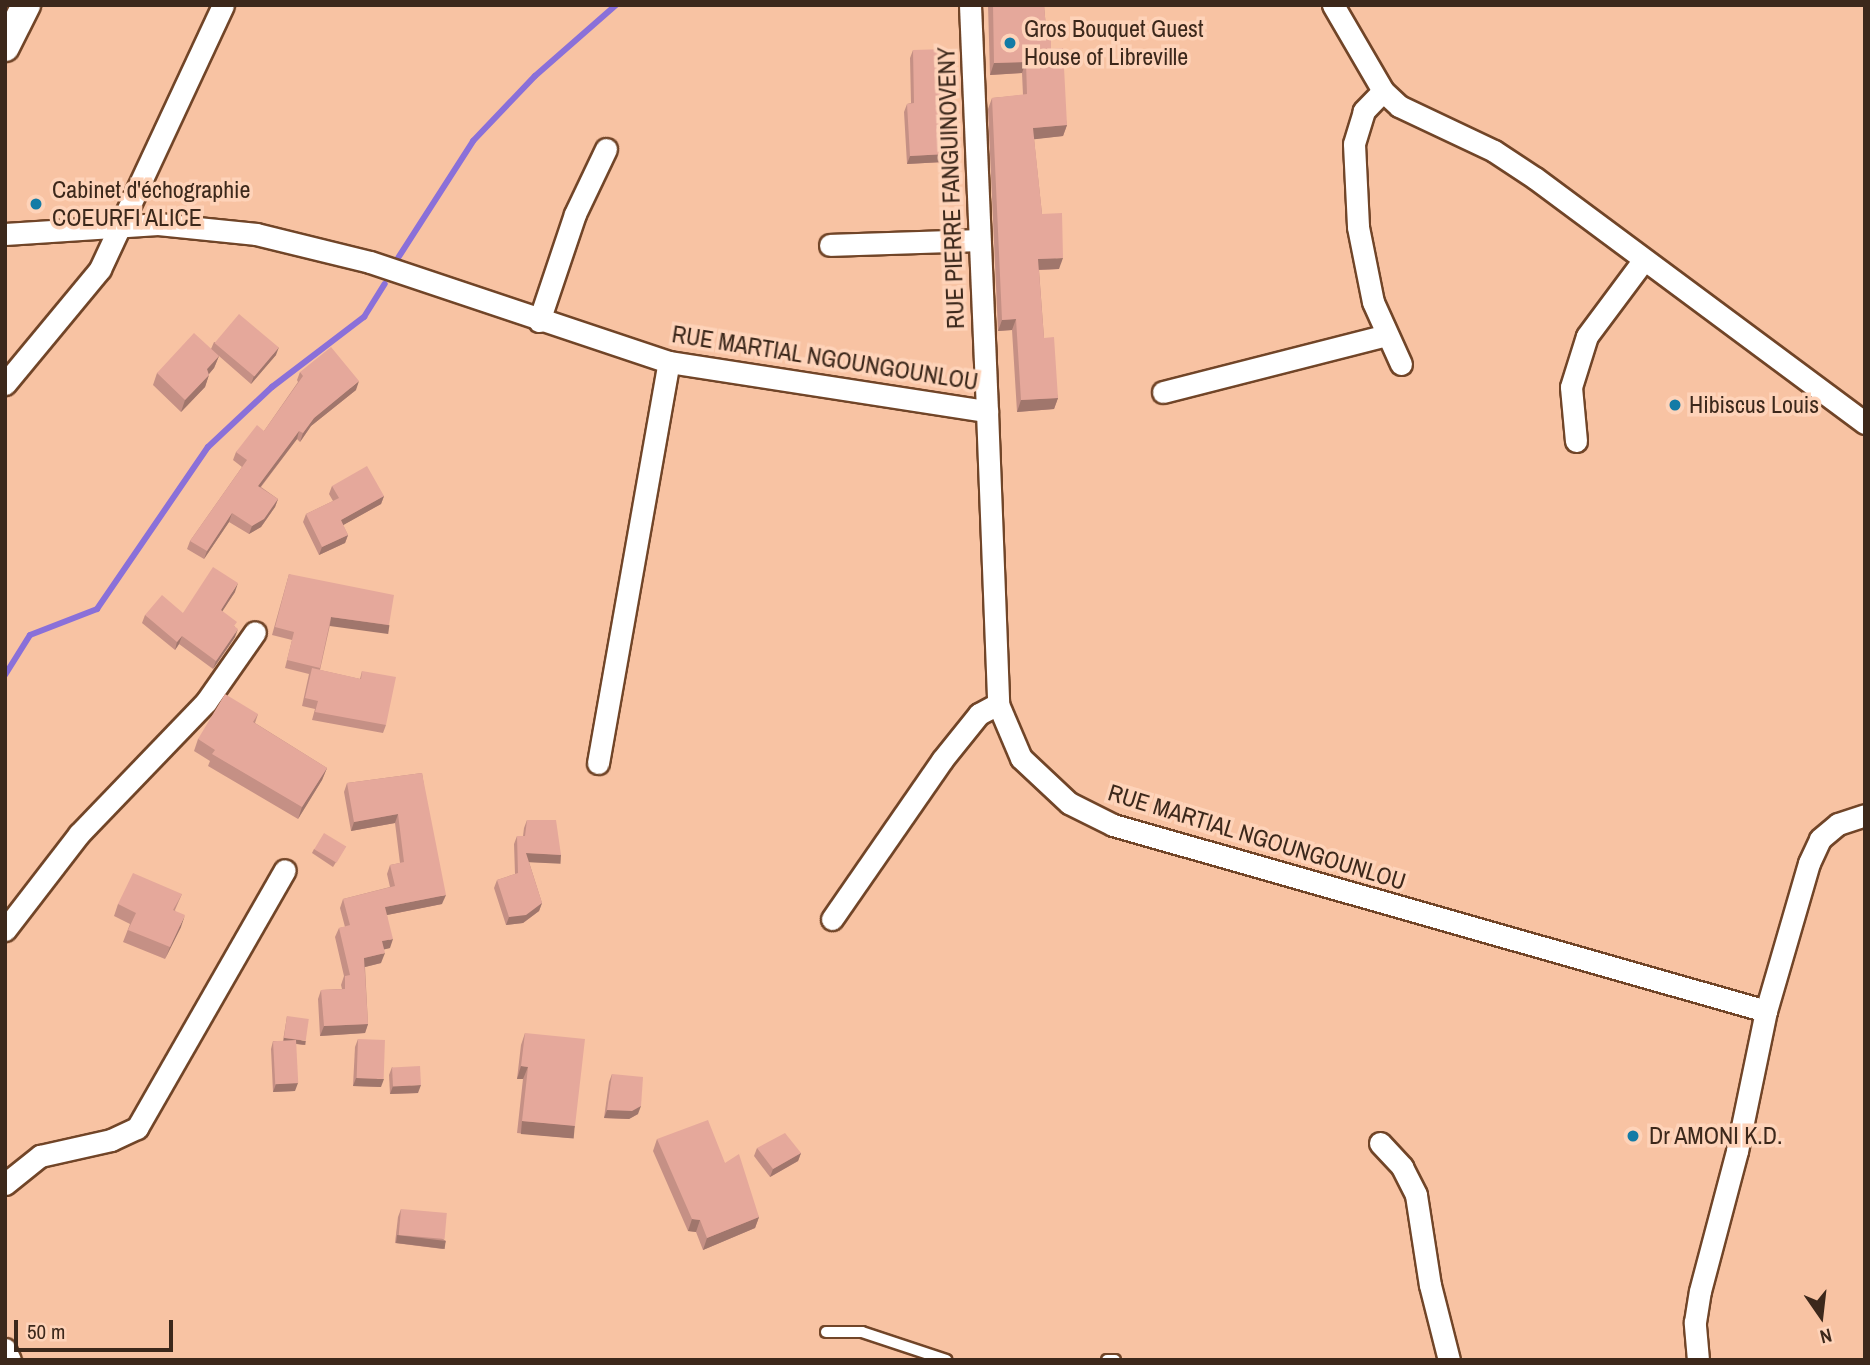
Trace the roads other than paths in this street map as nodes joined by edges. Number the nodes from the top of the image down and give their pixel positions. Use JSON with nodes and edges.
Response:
{"nodes":[{"id":1,"x":26,"y":5,"type":"edge"},
{"id":2,"x":223,"y":5,"type":"edge"},
{"id":3,"x":970,"y":5,"type":"edge"},
{"id":4,"x":1333,"y":5,"type":"edge"},
{"id":5,"x":5,"y":47,"type":"edge"},
{"id":6,"x":1383,"y":91,"type":"junction"},
{"id":7,"x":607,"y":149,"type":"dead end"},
{"id":8,"x":117,"y":230,"type":"junction"},
{"id":9,"x":5,"y":234,"type":"edge"},
{"id":10,"x":978,"y":240,"type":"junction"},
{"id":11,"x":830,"y":245,"type":"dead end"},
{"id":12,"x":1643,"y":261,"type":"junction"},
{"id":13,"x":539,"y":321,"type":"junction"},
{"id":14,"x":1387,"y":335,"type":"junction"},
{"id":15,"x":670,"y":362,"type":"junction"},
{"id":16,"x":1401,"y":364,"type":"dead end"},
{"id":17,"x":5,"y":384,"type":"edge"},
{"id":18,"x":1163,"y":392,"type":"dead end"},
{"id":19,"x":987,"y":411,"type":"junction"},
{"id":20,"x":1865,"y":423,"type":"edge"},
{"id":21,"x":1576,"y":441,"type":"dead end"},
{"id":22,"x":255,"y":632,"type":"dead end"},
{"id":23,"x":998,"y":704,"type":"junction"},
{"id":24,"x":598,"y":763,"type":"dead end"},
{"id":25,"x":1865,"y":815,"type":"edge"},
{"id":26,"x":285,"y":870,"type":"dead end"},
{"id":27,"x":832,"y":919,"type":"dead end"},
{"id":28,"x":5,"y":930,"type":"edge"},
{"id":29,"x":1766,"y":1011,"type":"junction"},
{"id":30,"x":1380,"y":1143,"type":"dead end"},
{"id":31,"x":5,"y":1184,"type":"edge"},
{"id":32,"x":826,"y":1332,"type":"dead end"},
{"id":33,"x":5,"y":1349,"type":"edge"},
{"id":34,"x":10,"y":1360,"type":"edge"},
{"id":35,"x":946,"y":1360,"type":"edge"},
{"id":36,"x":1107,"y":1360,"type":"edge"},
{"id":37,"x":1115,"y":1360,"type":"edge"},
{"id":38,"x":1449,"y":1360,"type":"edge"},
{"id":39,"x":1698,"y":1360,"type":"edge"}],
"edges":[{"from":1,"to":5,"type":"street"},
{"from":2,"to":8,"type":"street"},
{"from":3,"to":10,"type":"street","name":"RUE PIERRE FANGUINOVENY"},
{"from":4,"to":6,"type":"street"},
{"from":6,"to":12,"type":"street"},
{"from":6,"to":14,"type":"street"},
{"from":7,"to":13,"type":"street"},
{"from":8,"to":9,"type":"street","name":"RUE MARTIAL NGOUNGOUNLOU"},
{"from":8,"to":13,"type":"street","name":"RUE MARTIAL NGOUNGOUNLOU"},
{"from":8,"to":17,"type":"street"},
{"from":10,"to":11,"type":"street"},
{"from":10,"to":19,"type":"street","name":"RUE PIERRE FANGUINOVENY"},
{"from":12,"to":20,"type":"street"},
{"from":12,"to":21,"type":"street"},
{"from":13,"to":15,"type":"street","name":"RUE MARTIAL NGOUNGOUNLOU"},
{"from":14,"to":16,"type":"street"},
{"from":14,"to":18,"type":"street"},
{"from":15,"to":19,"type":"street","name":"RUE MARTIAL NGOUNGOUNLOU"},
{"from":15,"to":24,"type":"street"},
{"from":19,"to":23,"type":"street","name":"RUE MARTIAL NGOUNGOUNLOU"},
{"from":22,"to":28,"type":"street"},
{"from":23,"to":27,"type":"street"},
{"from":23,"to":29,"type":"street","name":"RUE MARTIAL NGOUNGOUNLOU"},
{"from":25,"to":29,"type":"street"},
{"from":26,"to":31,"type":"street"},
{"from":29,"to":39,"type":"street"},
{"from":30,"to":38,"type":"street"},
{"from":32,"to":35,"type":"lane"},
{"from":33,"to":34,"type":"street"},
{"from":36,"to":37,"type":"lane"}]}
